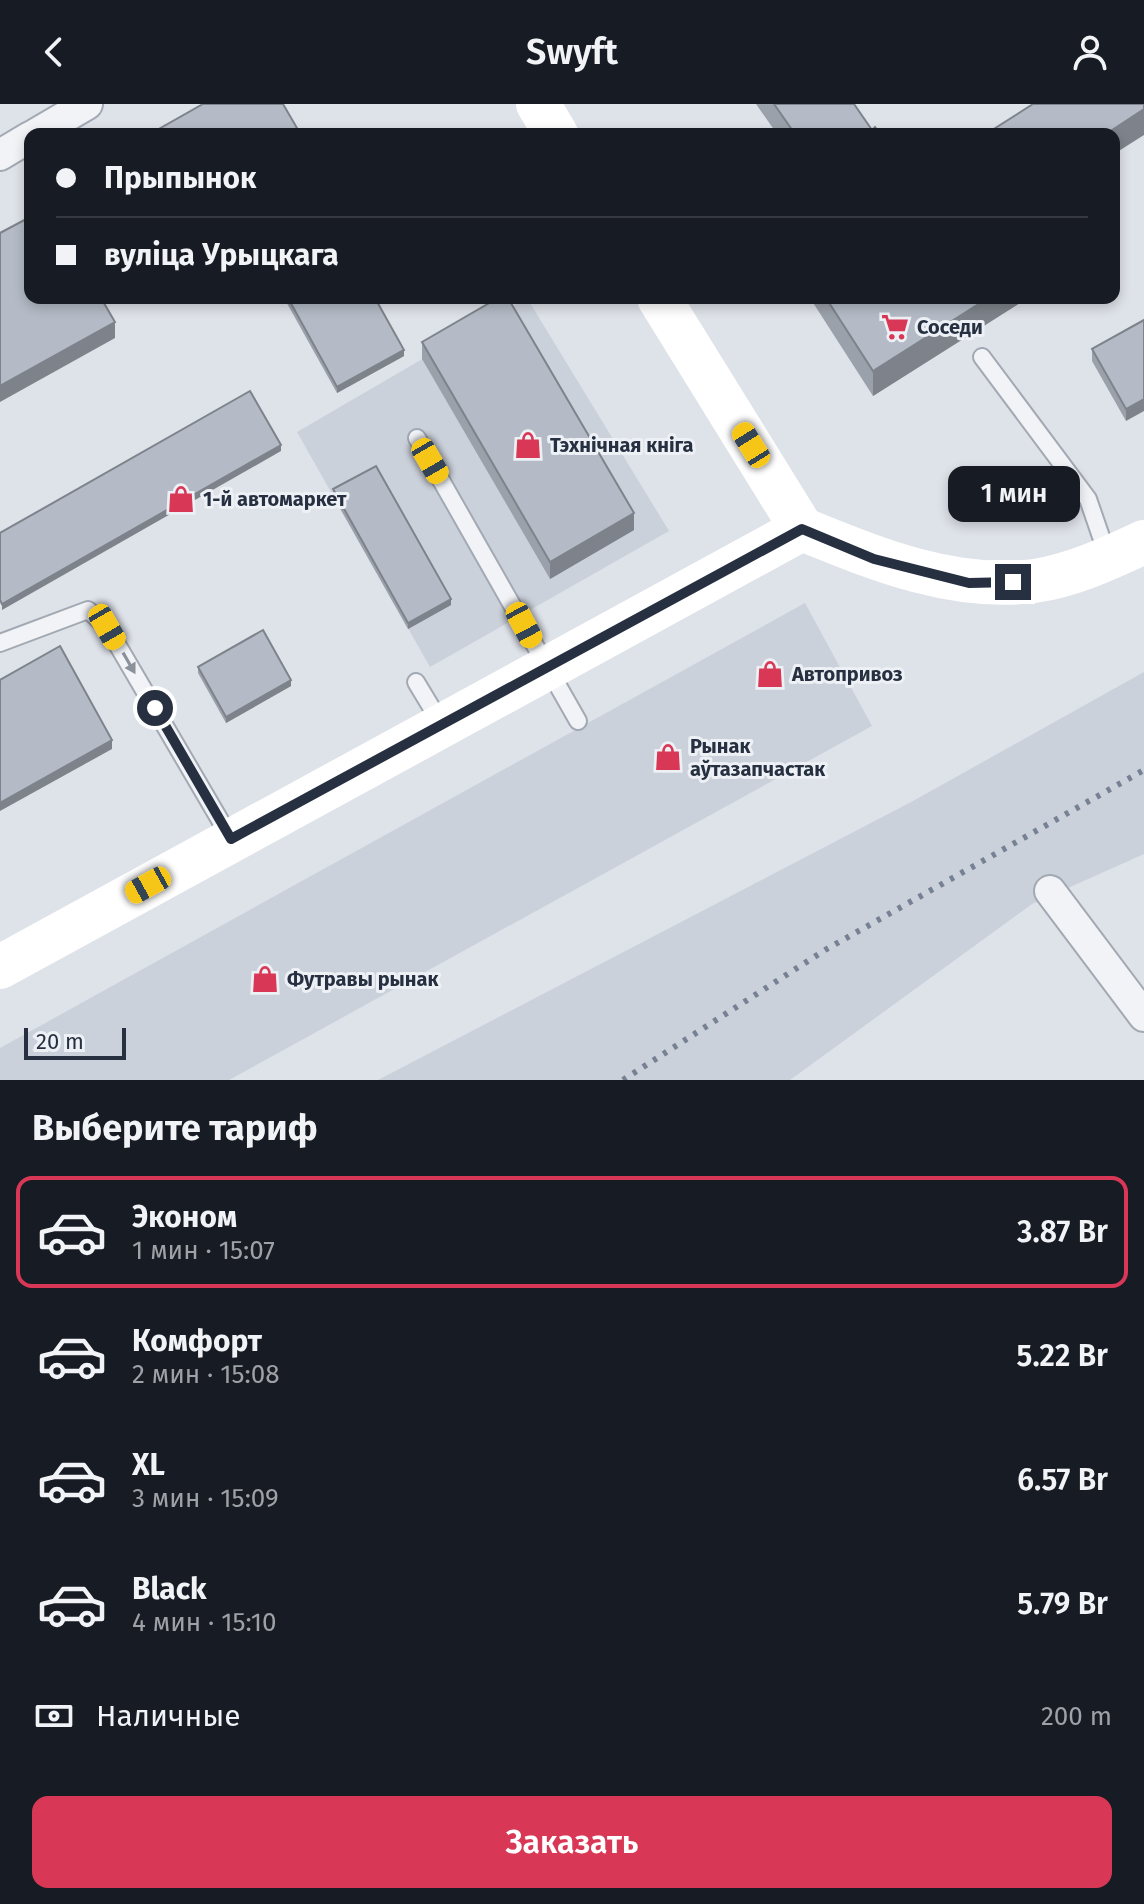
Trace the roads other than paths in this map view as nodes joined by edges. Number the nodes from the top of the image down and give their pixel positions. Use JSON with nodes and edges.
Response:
{"nodes":[{"id":1,"x":87,"y":104,"type":"edge"},
{"id":2,"x":538,"y":104,"type":"edge"},
{"id":3,"x":46,"y":128,"type":"edge"},
{"id":4,"x":552,"y":128,"type":"edge"},
{"id":5,"x":24,"y":141,"type":"edge"},
{"id":6,"x":0,"y":155,"type":"edge"},
{"id":7,"x":663,"y":304,"type":"edge"},
{"id":8,"x":982,"y":357,"type":"dead end"},
{"id":9,"x":417,"y":438,"type":"dead end"},
{"id":10,"x":802,"y":529,"type":"junction"},
{"id":11,"x":1126,"y":550,"type":"edge"},
{"id":12,"x":0,"y":643,"type":"edge"},
{"id":13,"x":547,"y":670,"type":"junction"},
{"id":14,"x":416,"y":682,"type":"dead end"},
{"id":15,"x":578,"y":721,"type":"dead end"},
{"id":16,"x":443,"y":726,"type":"junction"},
{"id":17,"x":231,"y":839,"type":"junction"},
{"id":18,"x":1050,"y":891,"type":"dead end"},
{"id":19,"x":0,"y":967,"type":"edge"},
{"id":20,"x":1144,"y":1016,"type":"edge"}],
"edges":[{"from":1,"to":3,"type":"street"},
{"from":2,"to":4,"type":"main road"},
{"from":5,"to":6,"type":"street"},
{"from":7,"to":10,"type":"main road"},
{"from":8,"to":11,"type":"lane"},
{"from":9,"to":13,"type":"lane"},
{"from":10,"to":11,"type":"main road"},
{"from":10,"to":13,"type":"main road"},
{"from":12,"to":17,"type":"lane","one_way":true},
{"from":13,"to":15,"type":"lane"},
{"from":13,"to":16,"type":"main road"},
{"from":14,"to":16,"type":"lane"},
{"from":16,"to":17,"type":"main road"},
{"from":17,"to":19,"type":"main road"},
{"from":18,"to":20,"type":"street"}]}
